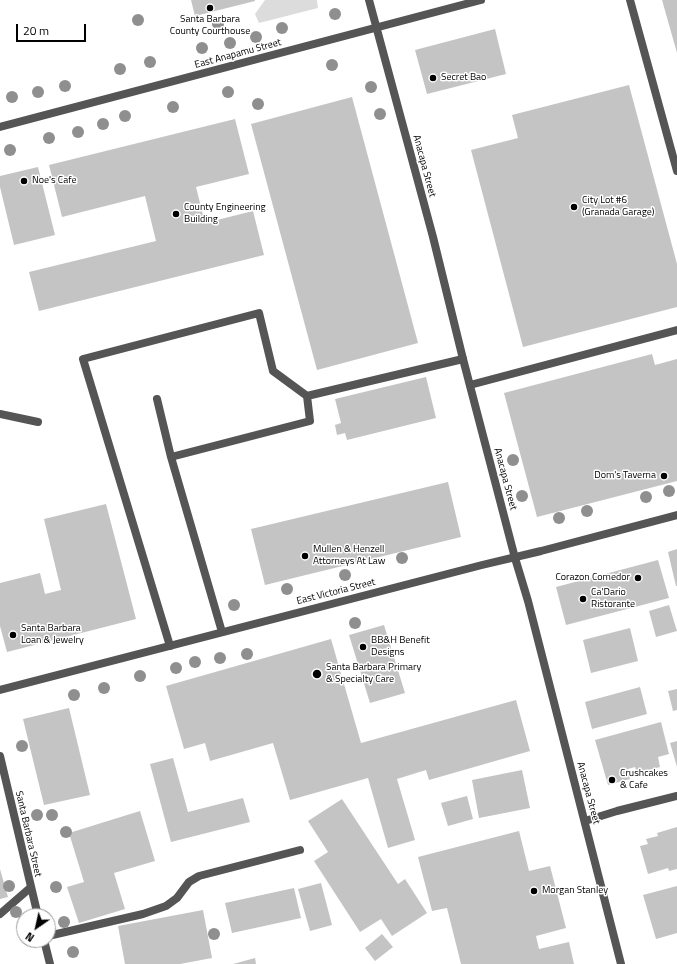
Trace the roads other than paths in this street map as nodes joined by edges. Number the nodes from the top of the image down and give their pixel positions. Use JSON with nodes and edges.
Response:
{"nodes":[{"id":1,"x":369,"y":0,"type":"edge"},
{"id":2,"x":481,"y":0,"type":"edge"},
{"id":3,"x":630,"y":0,"type":"edge"},
{"id":4,"x":376,"y":28,"type":"junction"},
{"id":5,"x":0,"y":127,"type":"edge"},
{"id":6,"x":677,"y":171,"type":"edge"},
{"id":7,"x":677,"y":330,"type":"edge"},
{"id":8,"x":463,"y":358,"type":"junction"},
{"id":9,"x":470,"y":385,"type":"junction"},
{"id":10,"x":307,"y":396,"type":"junction"},
{"id":11,"x":157,"y":399,"type":"dead end"},
{"id":12,"x":0,"y":414,"type":"edge"},
{"id":13,"x":38,"y":422,"type":"dead end"},
{"id":14,"x":171,"y":457,"type":"junction"},
{"id":15,"x":677,"y":515,"type":"edge"},
{"id":16,"x":515,"y":558,"type":"junction"},
{"id":17,"x":222,"y":632,"type":"junction"},
{"id":18,"x":170,"y":646,"type":"junction"},
{"id":19,"x":0,"y":690,"type":"edge"},
{"id":20,"x":0,"y":756,"type":"edge"},
{"id":21,"x":677,"y":796,"type":"edge"},
{"id":22,"x":585,"y":821,"type":"junction"},
{"id":23,"x":300,"y":850,"type":"dead end"},
{"id":24,"x":30,"y":888,"type":"junction"},
{"id":25,"x":36,"y":908,"type":"edge"},
{"id":26,"x":0,"y":914,"type":"edge"},
{"id":27,"x":56,"y":934,"type":"edge"},
{"id":28,"x":46,"y":948,"type":"edge"},
{"id":29,"x":50,"y":964,"type":"edge"},
{"id":30,"x":621,"y":964,"type":"edge"}],
"edges":[{"from":1,"to":4,"type":"street","name":"Anacapa Street"},
{"from":2,"to":4,"type":"street","name":"East Anapamu Street"},
{"from":3,"to":6,"type":"street"},
{"from":4,"to":5,"type":"street","name":"East Anapamu Street"},
{"from":4,"to":8,"type":"street","name":"Anacapa Street"},
{"from":7,"to":9,"type":"street"},
{"from":8,"to":9,"type":"street","name":"Anacapa Street"},
{"from":8,"to":10,"type":"street"},
{"from":9,"to":16,"type":"street","name":"Anacapa Street"},
{"from":10,"to":14,"type":"street"},
{"from":10,"to":18,"type":"street"},
{"from":11,"to":14,"type":"street"},
{"from":12,"to":13,"type":"street"},
{"from":14,"to":17,"type":"street"},
{"from":15,"to":16,"type":"street","name":"East Victoria Street"},
{"from":16,"to":17,"type":"street","name":"East Victoria Street"},
{"from":16,"to":22,"type":"street","name":"Anacapa Street"},
{"from":17,"to":18,"type":"street","name":"East Victoria Street"},
{"from":18,"to":19,"type":"street","name":"East Victoria Street"},
{"from":20,"to":24,"type":"street","name":"Santa Barbara Street"},
{"from":21,"to":22,"type":"street"},
{"from":22,"to":30,"type":"street","name":"Anacapa Street"},
{"from":23,"to":27,"type":"street"},
{"from":24,"to":25,"type":"street","name":"Santa Barbara Street"},
{"from":24,"to":26,"type":"street"},
{"from":28,"to":29,"type":"street"}]}
